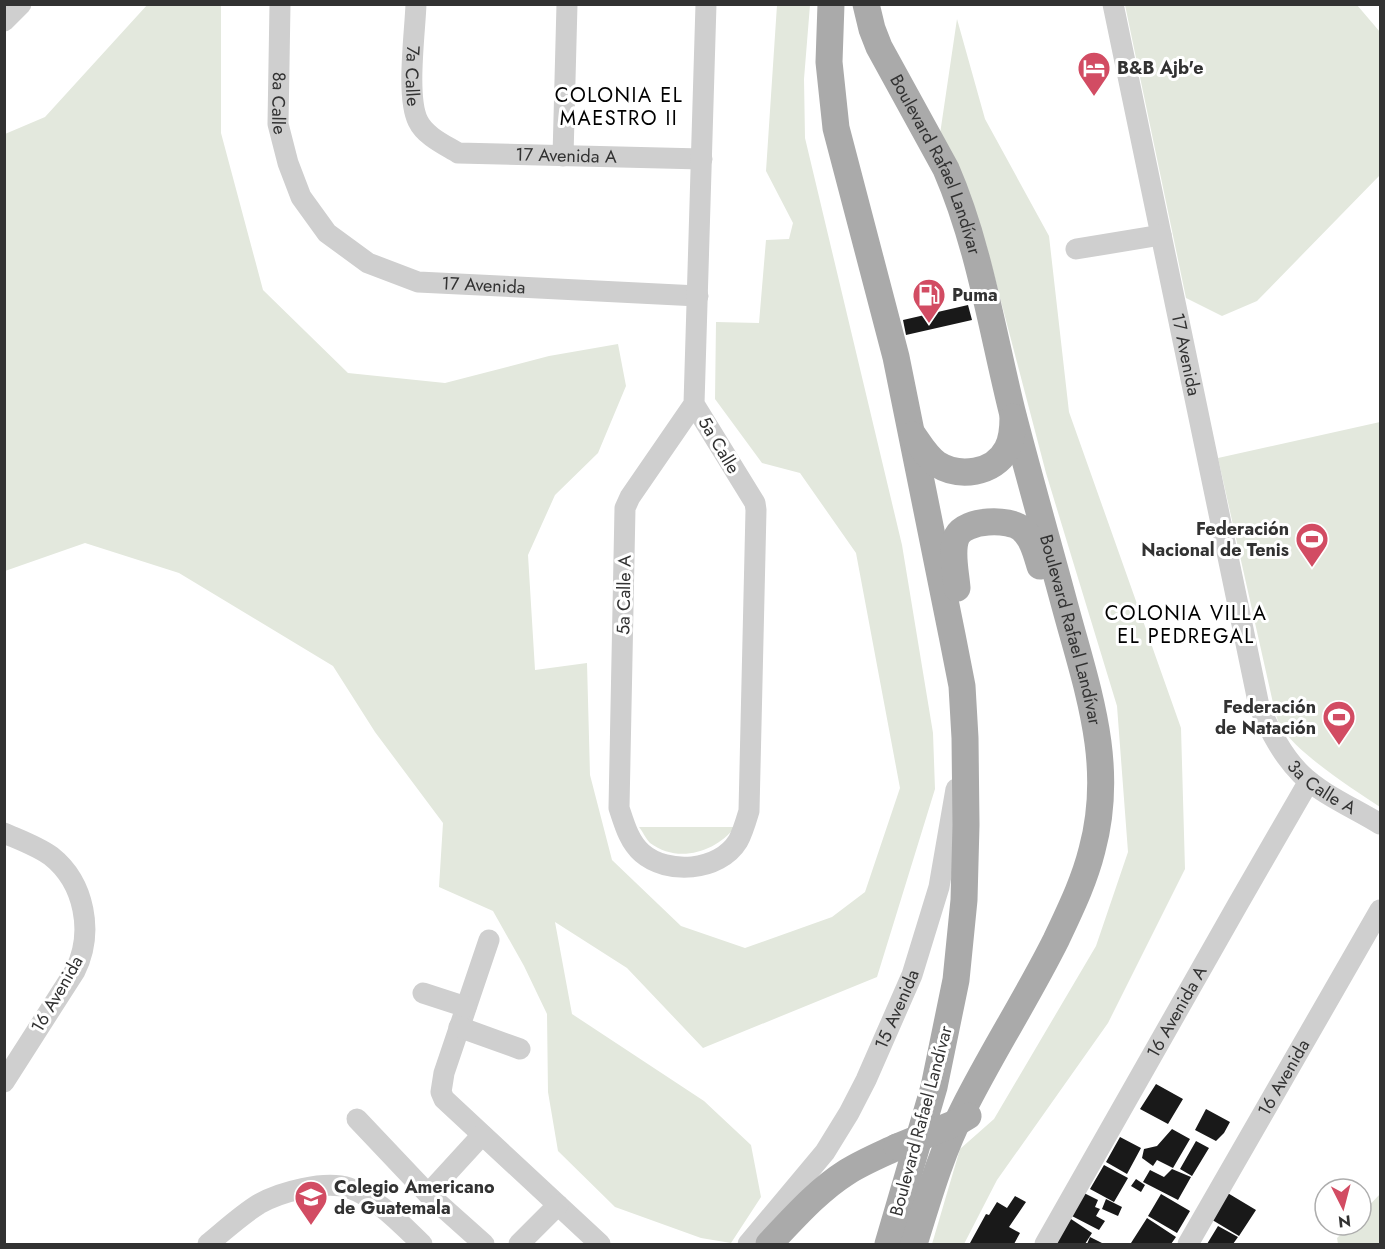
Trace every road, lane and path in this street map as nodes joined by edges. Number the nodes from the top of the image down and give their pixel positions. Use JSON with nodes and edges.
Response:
{"nodes":[{"id":1,"x":21,"y":4,"type":"edge"},
{"id":2,"x":280,"y":4,"type":"edge"},
{"id":3,"x":416,"y":4,"type":"edge"},
{"id":4,"x":567,"y":4,"type":"edge"},
{"id":5,"x":706,"y":4,"type":"edge"},
{"id":6,"x":831,"y":4,"type":"edge"},
{"id":7,"x":866,"y":4,"type":"edge"},
{"id":8,"x":1113,"y":4,"type":"edge"},
{"id":9,"x":4,"y":21,"type":"edge"},
{"id":10,"x":435,"y":139,"type":"joint"},
{"id":11,"x":562,"y":156,"type":"junction"},
{"id":12,"x":702,"y":159,"type":"junction"},
{"id":13,"x":301,"y":197,"type":"joint"},
{"id":14,"x":1161,"y":235,"type":"junction"},
{"id":15,"x":1076,"y":249,"type":"dead end"},
{"id":16,"x":698,"y":296,"type":"junction"},
{"id":17,"x":694,"y":404,"type":"junction"},
{"id":18,"x":1013,"y":412,"type":"junction"},
{"id":19,"x":911,"y":431,"type":"junction"},
{"id":20,"x":1073,"y":635,"type":"junction"},
{"id":21,"x":962,"y":686,"type":"junction"},
{"id":22,"x":1259,"y":706,"type":"joint"},
{"id":23,"x":965,"y":738,"type":"junction"},
{"id":24,"x":1309,"y":781,"type":"junction"},
{"id":25,"x":619,"y":808,"type":"joint"},
{"id":26,"x":1380,"y":824,"type":"edge"},
{"id":27,"x":4,"y":833,"type":"edge"},
{"id":28,"x":1380,"y":910,"type":"edge"},
{"id":29,"x":489,"y":940,"type":"dead end"},
{"id":30,"x":423,"y":993,"type":"dead end"},
{"id":31,"x":466,"y":1007,"type":"junction"},
{"id":32,"x":459,"y":1027,"type":"junction"},
{"id":33,"x":520,"y":1049,"type":"dead end"},
{"id":34,"x":4,"y":1082,"type":"edge"},
{"id":35,"x":357,"y":1119,"type":"dead end"},
{"id":36,"x":482,"y":1135,"type":"junction"},
{"id":37,"x":428,"y":1194,"type":"junction"},
{"id":38,"x":558,"y":1205,"type":"junction"},
{"id":39,"x":208,"y":1245,"type":"edge"},
{"id":40,"x":422,"y":1245,"type":"edge"},
{"id":41,"x":484,"y":1245,"type":"edge"},
{"id":42,"x":519,"y":1245,"type":"edge"},
{"id":43,"x":600,"y":1245,"type":"edge"},
{"id":44,"x":748,"y":1245,"type":"edge"},
{"id":45,"x":769,"y":1245,"type":"edge"},
{"id":46,"x":888,"y":1245,"type":"edge"},
{"id":47,"x":914,"y":1245,"type":"edge"},
{"id":48,"x":1045,"y":1245,"type":"edge"},
{"id":49,"x":1188,"y":1245,"type":"edge"}],
"edges":[{"from":1,"to":9,"type":"street"},
{"from":2,"to":13,"type":"street","name":"8a Calle"},
{"from":3,"to":10,"type":"street","name":"7a Calle"},
{"from":4,"to":11,"type":"street"},
{"from":5,"to":12,"type":"street","name":"5a Calle"},
{"from":6,"to":19,"type":"main road","name":"Boulevard Rafael Landívar"},
{"from":7,"to":18,"type":"main road","name":"Boulevard Rafael Landívar"},
{"from":8,"to":14,"type":"street","name":"17 Avenida"},
{"from":10,"to":11,"type":"street","name":"17 Avenida A"},
{"from":11,"to":12,"type":"street","name":"17 Avenida A"},
{"from":12,"to":16,"type":"street","name":"5a Calle"},
{"from":13,"to":16,"type":"street","name":"17 Avenida"},
{"from":14,"to":15,"type":"street"},
{"from":14,"to":22,"type":"street","name":"17 Avenida"},
{"from":16,"to":17,"type":"street","name":"5a Calle"},
{"from":17,"to":25,"type":"street","name":"5a Calle A"},
{"from":17,"to":25,"type":"street","name":"5a Calle"},
{"from":18,"to":19,"type":"main road"},
{"from":18,"to":20,"type":"main road","name":"Boulevard Rafael Landívar"},
{"from":19,"to":21,"type":"main road","name":"Boulevard Rafael Landívar"},
{"from":20,"to":21,"type":"main road"},
{"from":20,"to":45,"type":"main road","bridge":true},
{"from":20,"to":47,"type":"main road","name":"Boulevard Rafael Landívar"},
{"from":21,"to":23,"type":"main road","name":"Boulevard Rafael Landívar"},
{"from":22,"to":24,"type":"street","name":"3a Calle A"},
{"from":23,"to":44,"type":"street","name":"15 Avenida"},
{"from":23,"to":46,"type":"main road","name":"Boulevard Rafael Landívar"},
{"from":24,"to":26,"type":"street","name":"3a Calle A"},
{"from":24,"to":48,"type":"street","name":"16 Avenida A"},
{"from":27,"to":34,"type":"street","name":"16 Avenida"},
{"from":28,"to":49,"type":"street","name":"16 Avenida"},
{"from":29,"to":31,"type":"street"},
{"from":30,"to":31,"type":"street"},
{"from":31,"to":32,"type":"street"},
{"from":32,"to":33,"type":"street"},
{"from":32,"to":36,"type":"street"},
{"from":35,"to":37,"type":"street"},
{"from":36,"to":37,"type":"street"},
{"from":36,"to":38,"type":"street"},
{"from":37,"to":41,"type":"street"},
{"from":38,"to":42,"type":"street"},
{"from":38,"to":43,"type":"street"},
{"from":39,"to":40,"type":"street"}]}
